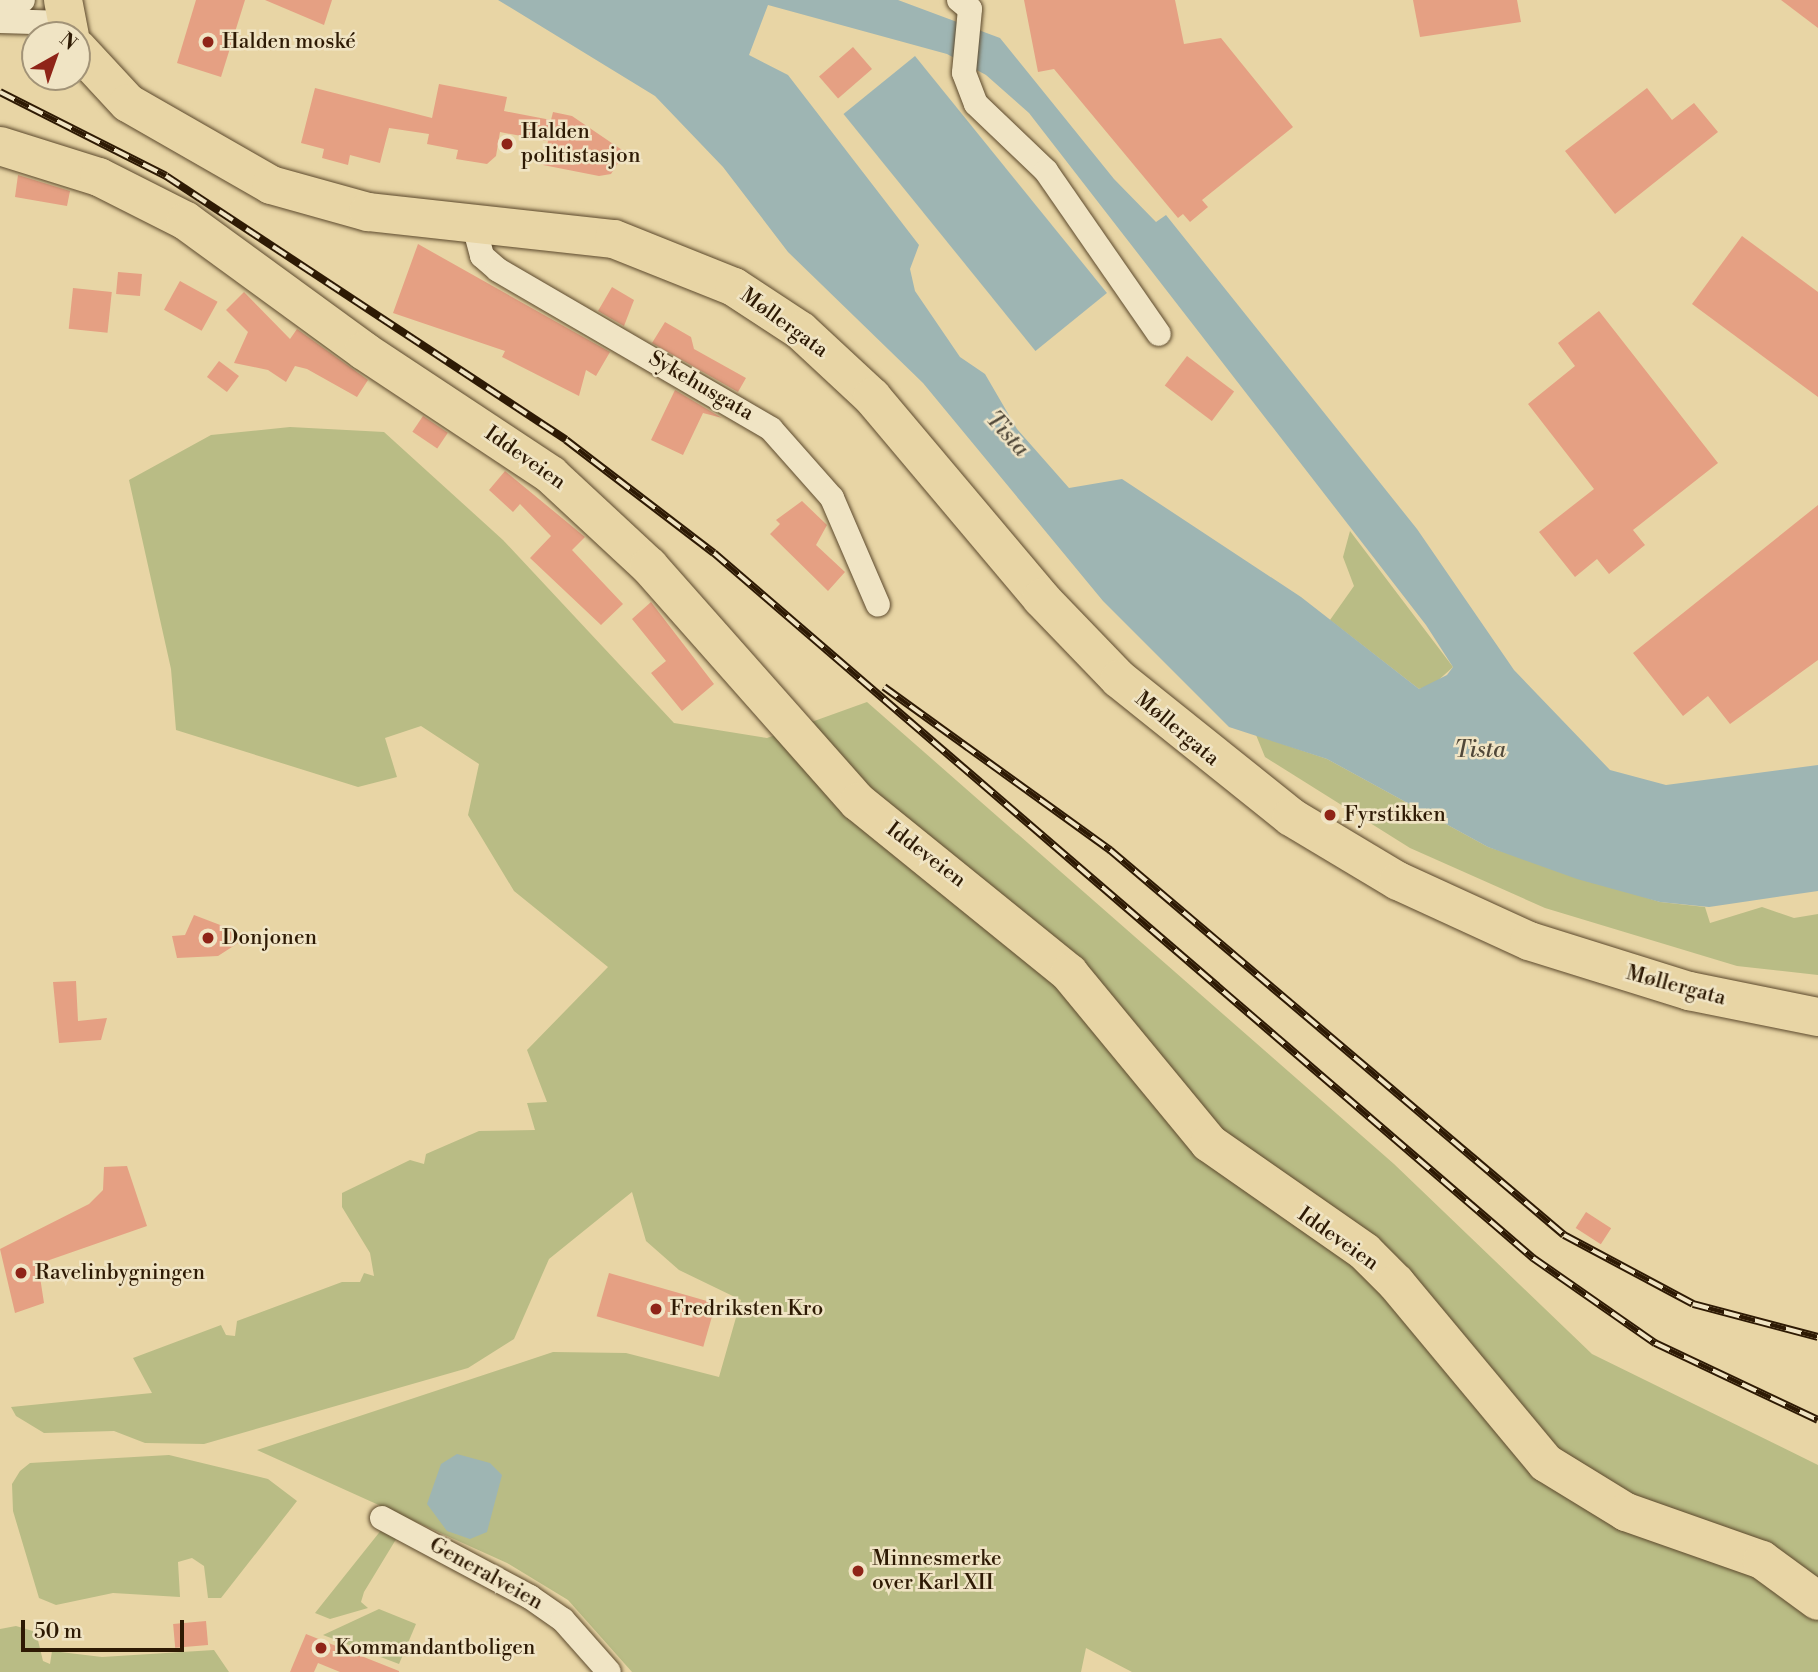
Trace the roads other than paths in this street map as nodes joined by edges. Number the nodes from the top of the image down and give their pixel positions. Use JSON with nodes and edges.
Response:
{"nodes":[{"id":1,"x":23,"y":0,"type":"edge"},
{"id":2,"x":0,"y":3,"type":"edge"},
{"id":3,"x":964,"y":11,"type":"edge"},
{"id":4,"x":0,"y":21,"type":"edge"},
{"id":5,"x":21,"y":23,"type":"edge"},
{"id":6,"x":91,"y":55,"type":"edge"},
{"id":7,"x":0,"y":146,"type":"edge"},
{"id":8,"x":473,"y":222,"type":"junction"},
{"id":9,"x":1159,"y":334,"type":"dead end"},
{"id":10,"x":878,"y":605,"type":"dead end"},
{"id":11,"x":1818,"y":1017,"type":"edge"},
{"id":12,"x":382,"y":1518,"type":"dead end"},
{"id":13,"x":1818,"y":1601,"type":"edge"},
{"id":14,"x":609,"y":1672,"type":"edge"}],
"edges":[{"from":1,"to":2,"type":"street"},
{"from":3,"to":9,"type":"street"},
{"from":4,"to":5,"type":"street"},
{"from":6,"to":8,"type":"main road","name":"Møllergata"},
{"from":7,"to":13,"type":"main road","name":"Iddeveien"},
{"from":8,"to":10,"type":"street","name":"Sykehusgata"},
{"from":8,"to":11,"type":"main road","name":"Møllergata"},
{"from":12,"to":14,"type":"street","name":"Generalveien"}]}
